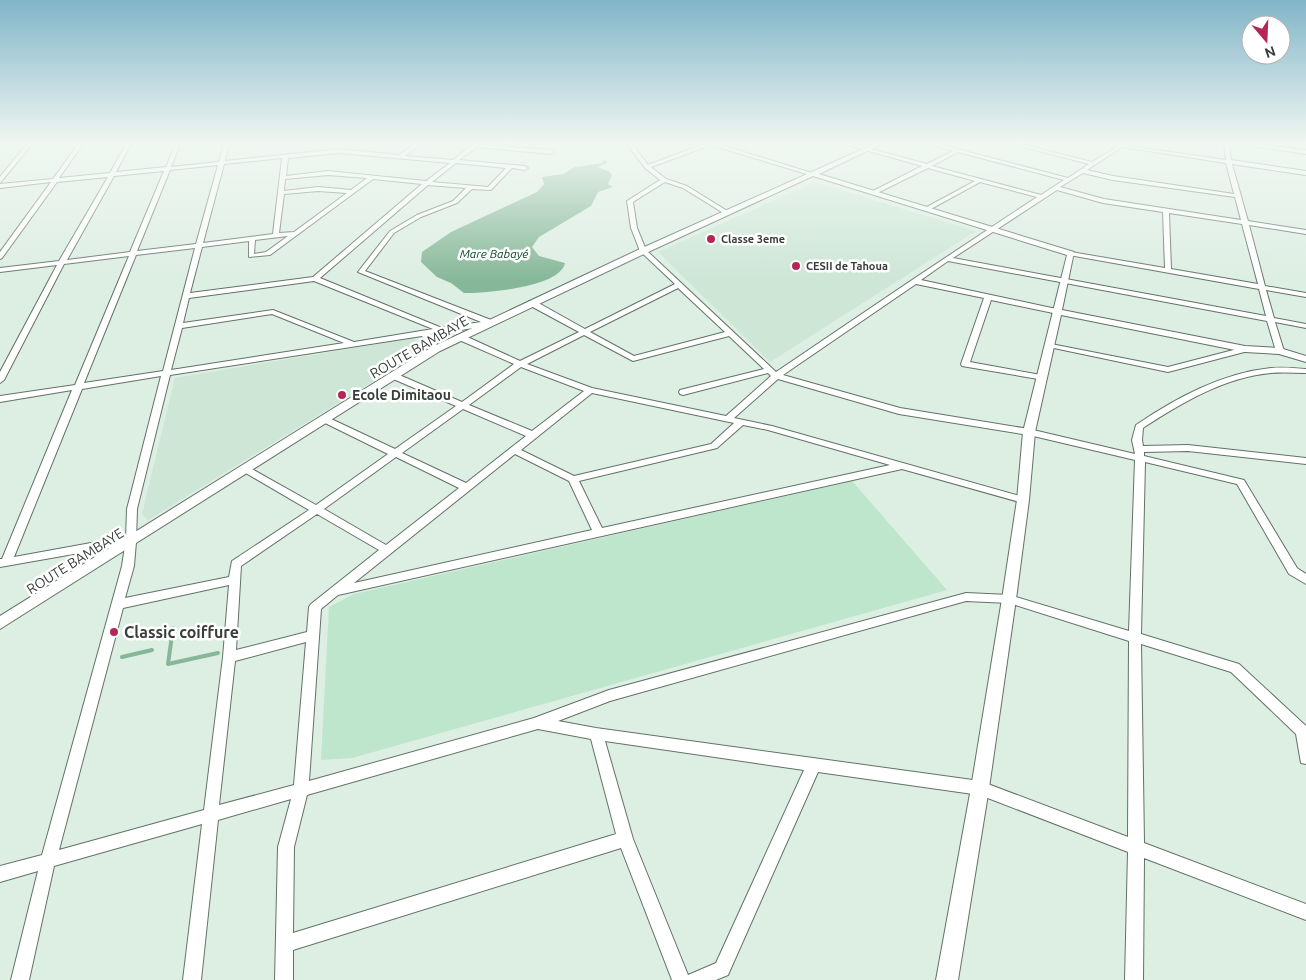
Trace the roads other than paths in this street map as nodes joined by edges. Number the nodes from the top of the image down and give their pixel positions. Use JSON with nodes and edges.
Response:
{"nodes":[{"id":1,"x":49,"y":190,"type":"edge"},
{"id":2,"x":104,"y":190,"type":"edge"},
{"id":3,"x":158,"y":190,"type":"edge"},
{"id":4,"x":215,"y":190,"type":"edge"},
{"id":5,"x":281,"y":190,"type":"edge"},
{"id":6,"x":311,"y":190,"type":"edge"},
{"id":7,"x":326,"y":190,"type":"edge"},
{"id":8,"x":354,"y":190,"type":"edge"},
{"id":9,"x":420,"y":190,"type":"edge"},
{"id":10,"x":468,"y":190,"type":"edge"},
{"id":11,"x":648,"y":190,"type":"edge"},
{"id":12,"x":690,"y":190,"type":"edge"},
{"id":13,"x":777,"y":190,"type":"edge"},
{"id":14,"x":865,"y":190,"type":"edge"},
{"id":15,"x":878,"y":190,"type":"edge"},
{"id":16,"x":963,"y":190,"type":"edge"},
{"id":17,"x":1015,"y":190,"type":"edge"},
{"id":18,"x":1054,"y":190,"type":"edge"},
{"id":19,"x":1063,"y":190,"type":"edge"},
{"id":20,"x":1195,"y":190,"type":"edge"},
{"id":21,"x":1237,"y":190,"type":"edge"},
{"id":22,"x":351,"y":192,"type":"junction"},
{"id":23,"x":873,"y":192,"type":"junction"},
{"id":24,"x":281,"y":193,"type":"junction"},
{"id":25,"x":1239,"y":196,"type":"junction"},
{"id":26,"x":1042,"y":197,"type":"junction"},
{"id":27,"x":928,"y":209,"type":"junction"},
{"id":28,"x":1166,"y":210,"type":"junction"},
{"id":29,"x":727,"y":212,"type":"junction"},
{"id":30,"x":1246,"y":222,"type":"junction"},
{"id":31,"x":991,"y":229,"type":"junction"},
{"id":32,"x":1306,"y":232,"type":"edge"},
{"id":33,"x":298,"y":233,"type":"junction"},
{"id":34,"x":276,"y":235,"type":"junction"},
{"id":35,"x":252,"y":238,"type":"junction"},
{"id":36,"x":199,"y":244,"type":"junction"},
{"id":37,"x":642,"y":251,"type":"junction"},
{"id":38,"x":132,"y":254,"type":"junction"},
{"id":39,"x":1071,"y":254,"type":"junction"},
{"id":40,"x":0,"y":257,"type":"edge"},
{"id":41,"x":947,"y":259,"type":"junction"},
{"id":42,"x":62,"y":262,"type":"junction"},
{"id":43,"x":0,"y":270,"type":"edge"},
{"id":44,"x":1168,"y":271,"type":"junction"},
{"id":45,"x":315,"y":279,"type":"junction"},
{"id":46,"x":1064,"y":280,"type":"junction"},
{"id":47,"x":914,"y":281,"type":"junction"},
{"id":48,"x":679,"y":285,"type":"junction"},
{"id":49,"x":1262,"y":287,"type":"junction"},
{"id":50,"x":1306,"y":295,"type":"edge"},
{"id":51,"x":186,"y":296,"type":"junction"},
{"id":52,"x":988,"y":297,"type":"junction"},
{"id":53,"x":532,"y":304,"type":"junction"},
{"id":54,"x":1058,"y":312,"type":"junction"},
{"id":55,"x":1270,"y":319,"type":"junction"},
{"id":56,"x":489,"y":323,"type":"junction"},
{"id":57,"x":178,"y":326,"type":"junction"},
{"id":58,"x":1306,"y":326,"type":"edge"},
{"id":59,"x":440,"y":330,"type":"junction"},
{"id":60,"x":424,"y":332,"type":"junction"},
{"id":61,"x":585,"y":332,"type":"junction"},
{"id":62,"x":730,"y":333,"type":"junction"},
{"id":63,"x":460,"y":337,"type":"junction"},
{"id":64,"x":352,"y":343,"type":"junction"},
{"id":65,"x":1049,"y":345,"type":"junction"},
{"id":66,"x":436,"y":349,"type":"junction"},
{"id":67,"x":1245,"y":350,"type":"junction"},
{"id":68,"x":1280,"y":351,"type":"junction"},
{"id":69,"x":1306,"y":359,"type":"edge"},
{"id":70,"x":520,"y":364,"type":"junction"},
{"id":71,"x":1306,"y":371,"type":"edge"},
{"id":72,"x":167,"y":372,"type":"junction"},
{"id":73,"x":773,"y":373,"type":"junction"},
{"id":74,"x":394,"y":376,"type":"junction"},
{"id":75,"x":1042,"y":378,"type":"junction"},
{"id":76,"x":0,"y":380,"type":"edge"},
{"id":77,"x":79,"y":386,"type":"junction"},
{"id":78,"x":590,"y":390,"type":"junction"},
{"id":79,"x":683,"y":392,"type":"dead end"},
{"id":80,"x":0,"y":399,"type":"edge"},
{"id":81,"x":462,"y":405,"type":"junction"},
{"id":82,"x":728,"y":419,"type":"junction"},
{"id":83,"x":326,"y":420,"type":"junction"},
{"id":84,"x":741,"y":422,"type":"junction"},
{"id":85,"x":1029,"y":432,"type":"junction"},
{"id":86,"x":532,"y":435,"type":"junction"},
{"id":87,"x":514,"y":450,"type":"junction"},
{"id":88,"x":1140,"y":453,"type":"junction"},
{"id":89,"x":395,"y":454,"type":"junction"},
{"id":90,"x":1306,"y":460,"type":"edge"},
{"id":91,"x":902,"y":465,"type":"junction"},
{"id":92,"x":247,"y":470,"type":"junction"},
{"id":93,"x":574,"y":479,"type":"junction"},
{"id":94,"x":466,"y":488,"type":"junction"},
{"id":95,"x":1023,"y":500,"type":"junction"},
{"id":96,"x":316,"y":510,"type":"junction"},
{"id":97,"x":599,"y":533,"type":"junction"},
{"id":98,"x":131,"y":542,"type":"junction"},
{"id":99,"x":387,"y":550,"type":"junction"},
{"id":100,"x":3,"y":563,"type":"edge"},
{"id":101,"x":234,"y":580,"type":"junction"},
{"id":102,"x":1306,"y":580,"type":"edge"},
{"id":103,"x":334,"y":592,"type":"junction"},
{"id":104,"x":1009,"y":599,"type":"junction"},
{"id":105,"x":118,"y":604,"type":"junction"},
{"id":106,"x":0,"y":623,"type":"edge"},
{"id":107,"x":313,"y":635,"type":"junction"},
{"id":108,"x":1135,"y":639,"type":"junction"},
{"id":109,"x":229,"y":657,"type":"junction"},
{"id":110,"x":538,"y":722,"type":"junction"},
{"id":111,"x":1304,"y":733,"type":"edge"},
{"id":112,"x":596,"y":734,"type":"junction"},
{"id":113,"x":1306,"y":758,"type":"edge"},
{"id":114,"x":814,"y":764,"type":"junction"},
{"id":115,"x":980,"y":788,"type":"junction"},
{"id":116,"x":301,"y":790,"type":"junction"},
{"id":117,"x":210,"y":815,"type":"junction"},
{"id":118,"x":625,"y":839,"type":"junction"},
{"id":119,"x":1136,"y":848,"type":"junction"},
{"id":120,"x":48,"y":861,"type":"junction"},
{"id":121,"x":0,"y":874,"type":"edge"},
{"id":122,"x":1306,"y":912,"type":"edge"},
{"id":123,"x":284,"y":944,"type":"junction"},
{"id":124,"x":20,"y":980,"type":"edge"},
{"id":125,"x":192,"y":980,"type":"edge"},
{"id":126,"x":284,"y":980,"type":"edge"},
{"id":127,"x":681,"y":980,"type":"edge"},
{"id":128,"x":694,"y":980,"type":"edge"},
{"id":129,"x":947,"y":980,"type":"edge"},
{"id":130,"x":1134,"y":980,"type":"edge"}],
"edges":[{"from":1,"to":40,"type":"street"},
{"from":2,"to":42,"type":"street"},
{"from":3,"to":38,"type":"street"},
{"from":4,"to":36,"type":"street"},
{"from":5,"to":24,"type":"street"},
{"from":6,"to":24,"type":"street"},
{"from":7,"to":22,"type":"street"},
{"from":8,"to":22,"type":"street"},
{"from":9,"to":45,"type":"street"},
{"from":10,"to":56,"type":"street"},
{"from":11,"to":37,"type":"street"},
{"from":12,"to":29,"type":"street"},
{"from":13,"to":29,"type":"street","name":"ROUTE BAMBAYE"},
{"from":14,"to":23,"type":"street"},
{"from":15,"to":23,"type":"street"},
{"from":16,"to":27,"type":"street"},
{"from":17,"to":26,"type":"street"},
{"from":18,"to":26,"type":"street"},
{"from":19,"to":28,"type":"street"},
{"from":20,"to":25,"type":"street"},
{"from":21,"to":25,"type":"street"},
{"from":22,"to":33,"type":"street"},
{"from":23,"to":27,"type":"street"},
{"from":24,"to":34,"type":"street"},
{"from":25,"to":30,"type":"street"},
{"from":26,"to":31,"type":"street"},
{"from":27,"to":31,"type":"street"},
{"from":28,"to":30,"type":"street"},
{"from":28,"to":44,"type":"street"},
{"from":29,"to":37,"type":"street","name":"ROUTE BAMBAYE"},
{"from":30,"to":32,"type":"street"},
{"from":30,"to":49,"type":"street"},
{"from":31,"to":39,"type":"street"},
{"from":31,"to":41,"type":"street"},
{"from":33,"to":34,"type":"street"},
{"from":33,"to":35,"type":"street"},
{"from":34,"to":35,"type":"street"},
{"from":35,"to":36,"type":"street"},
{"from":36,"to":38,"type":"street"},
{"from":36,"to":51,"type":"street"},
{"from":37,"to":48,"type":"street"},
{"from":37,"to":53,"type":"street","name":"ROUTE BAMBAYE"},
{"from":38,"to":42,"type":"street"},
{"from":38,"to":77,"type":"street"},
{"from":39,"to":44,"type":"street"},
{"from":39,"to":46,"type":"street"},
{"from":41,"to":46,"type":"street"},
{"from":41,"to":47,"type":"street"},
{"from":42,"to":43,"type":"street"},
{"from":42,"to":76,"type":"street"},
{"from":44,"to":49,"type":"street"},
{"from":45,"to":51,"type":"street"},
{"from":45,"to":59,"type":"street"},
{"from":46,"to":54,"type":"street"},
{"from":46,"to":55,"type":"street"},
{"from":47,"to":52,"type":"street"},
{"from":47,"to":73,"type":"street"},
{"from":48,"to":61,"type":"street"},
{"from":48,"to":62,"type":"street"},
{"from":49,"to":50,"type":"street"},
{"from":49,"to":55,"type":"street"},
{"from":51,"to":57,"type":"street"},
{"from":52,"to":54,"type":"street"},
{"from":52,"to":75,"type":"street"},
{"from":53,"to":56,"type":"street","name":"ROUTE BAMBAYE"},
{"from":53,"to":61,"type":"street"},
{"from":54,"to":65,"type":"street"},
{"from":54,"to":67,"type":"street"},
{"from":55,"to":58,"type":"street"},
{"from":55,"to":68,"type":"street"},
{"from":56,"to":59,"type":"street"},
{"from":56,"to":63,"type":"street","name":"ROUTE BAMBAYE"},
{"from":57,"to":64,"type":"street"},
{"from":57,"to":72,"type":"street"},
{"from":59,"to":60,"type":"street"},
{"from":60,"to":64,"type":"street"},
{"from":60,"to":66,"type":"street"},
{"from":61,"to":62,"type":"street"},
{"from":61,"to":70,"type":"street"},
{"from":62,"to":73,"type":"street"},
{"from":63,"to":66,"type":"street","name":"ROUTE BAMBAYE"},
{"from":63,"to":70,"type":"street"},
{"from":64,"to":72,"type":"street"},
{"from":65,"to":67,"type":"street"},
{"from":65,"to":75,"type":"street"},
{"from":66,"to":74,"type":"street","name":"ROUTE BAMBAYE"},
{"from":67,"to":68,"type":"street"},
{"from":68,"to":69,"type":"street"},
{"from":70,"to":78,"type":"street"},
{"from":70,"to":81,"type":"street"},
{"from":71,"to":88,"type":"street"},
{"from":72,"to":77,"type":"street"},
{"from":72,"to":98,"type":"street"},
{"from":73,"to":79,"type":"street"},
{"from":73,"to":82,"type":"street"},
{"from":73,"to":85,"type":"street"},
{"from":74,"to":81,"type":"street"},
{"from":74,"to":83,"type":"street","name":"ROUTE BAMBAYE"},
{"from":75,"to":85,"type":"street"},
{"from":77,"to":80,"type":"street"},
{"from":77,"to":100,"type":"street"},
{"from":78,"to":82,"type":"street"},
{"from":78,"to":86,"type":"street"},
{"from":81,"to":86,"type":"street"},
{"from":81,"to":89,"type":"street"},
{"from":82,"to":84,"type":"street"},
{"from":83,"to":89,"type":"street"},
{"from":83,"to":92,"type":"street","name":"ROUTE BAMBAYE"},
{"from":84,"to":91,"type":"street"},
{"from":84,"to":93,"type":"street"},
{"from":85,"to":88,"type":"street"},
{"from":85,"to":95,"type":"street"},
{"from":86,"to":87,"type":"street"},
{"from":87,"to":93,"type":"street"},
{"from":87,"to":94,"type":"street"},
{"from":88,"to":90,"type":"street"},
{"from":88,"to":102,"type":"street"},
{"from":88,"to":108,"type":"street"},
{"from":89,"to":94,"type":"street"},
{"from":89,"to":96,"type":"street"},
{"from":91,"to":95,"type":"street"},
{"from":91,"to":97,"type":"street"},
{"from":92,"to":96,"type":"street"},
{"from":92,"to":98,"type":"street","name":"ROUTE BAMBAYE"},
{"from":93,"to":97,"type":"street"},
{"from":94,"to":99,"type":"street"},
{"from":95,"to":104,"type":"street"},
{"from":96,"to":99,"type":"street"},
{"from":96,"to":101,"type":"street"},
{"from":97,"to":103,"type":"street"},
{"from":98,"to":100,"type":"street"},
{"from":98,"to":105,"type":"street"},
{"from":98,"to":106,"type":"street","name":"ROUTE BAMBAYE"},
{"from":99,"to":103,"type":"street"},
{"from":101,"to":105,"type":"street"},
{"from":101,"to":109,"type":"street"},
{"from":103,"to":107,"type":"street"},
{"from":104,"to":108,"type":"street"},
{"from":104,"to":110,"type":"street"},
{"from":104,"to":115,"type":"street"},
{"from":105,"to":120,"type":"street"},
{"from":107,"to":109,"type":"street"},
{"from":107,"to":116,"type":"street"},
{"from":108,"to":111,"type":"street"},
{"from":108,"to":119,"type":"street"},
{"from":109,"to":117,"type":"street"},
{"from":110,"to":112,"type":"street"},
{"from":110,"to":116,"type":"street"},
{"from":111,"to":113,"type":"street"},
{"from":112,"to":114,"type":"street"},
{"from":112,"to":118,"type":"street"},
{"from":114,"to":115,"type":"street"},
{"from":114,"to":128,"type":"street"},
{"from":115,"to":119,"type":"street"},
{"from":115,"to":129,"type":"street"},
{"from":116,"to":117,"type":"street"},
{"from":116,"to":123,"type":"street"},
{"from":117,"to":120,"type":"street"},
{"from":117,"to":125,"type":"street"},
{"from":118,"to":123,"type":"street"},
{"from":118,"to":127,"type":"street"},
{"from":119,"to":122,"type":"street"},
{"from":119,"to":130,"type":"street"},
{"from":120,"to":121,"type":"street"},
{"from":120,"to":124,"type":"street"},
{"from":123,"to":126,"type":"street"}]}
